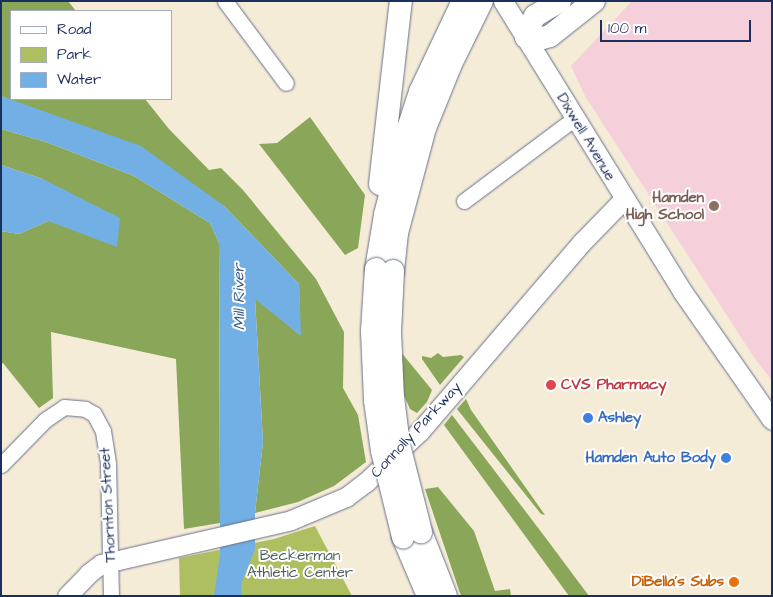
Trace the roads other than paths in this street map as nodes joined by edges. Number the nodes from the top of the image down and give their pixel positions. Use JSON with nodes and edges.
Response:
{"nodes":[{"id":1,"x":225,"y":1,"type":"edge"},
{"id":2,"x":401,"y":1,"type":"edge"},
{"id":3,"x":504,"y":1,"type":"edge"},
{"id":4,"x":560,"y":1,"type":"edge"},
{"id":5,"x":594,"y":1,"type":"edge"},
{"id":6,"x":474,"y":4,"type":"edge"},
{"id":7,"x":526,"y":37,"type":"junction"},
{"id":8,"x":286,"y":83,"type":"dead end"},
{"id":9,"x":575,"y":118,"type":"junction"},
{"id":10,"x":624,"y":199,"type":"junction"},
{"id":11,"x":464,"y":201,"type":"dead end"},
{"id":12,"x":384,"y":270,"type":"junction"},
{"id":13,"x":772,"y":420,"type":"edge"},
{"id":14,"x":1,"y":464,"type":"edge"},
{"id":15,"x":412,"y":534,"type":"junction"},
{"id":16,"x":111,"y":561,"type":"junction"},
{"id":17,"x":66,"y":596,"type":"edge"},
{"id":18,"x":111,"y":596,"type":"edge"},
{"id":19,"x":428,"y":596,"type":"edge"},
{"id":20,"x":446,"y":596,"type":"edge"}],
"edges":[{"from":1,"to":8,"type":"street"},
{"from":2,"to":12,"type":"highway"},
{"from":3,"to":7,"type":"main road","name":"Dixwell Avenue"},
{"from":4,"to":7,"type":"highway"},
{"from":5,"to":7,"type":"highway"},
{"from":6,"to":12,"type":"highway"},
{"from":7,"to":9,"type":"main road","name":"Dixwell Avenue"},
{"from":9,"to":10,"type":"main road","name":"Dixwell Avenue"},
{"from":9,"to":11,"type":"street"},
{"from":10,"to":13,"type":"main road","name":"Dixwell Avenue"},
{"from":10,"to":16,"type":"main road","name":"Connolly Parkway"},
{"from":12,"to":15,"type":"highway","bridge":true},
{"from":14,"to":16,"type":"street","name":"Thornton Street"},
{"from":15,"to":19,"type":"highway"},
{"from":15,"to":20,"type":"highway"},
{"from":16,"to":17,"type":"main road","name":"Connolly Parkway"},
{"from":16,"to":18,"type":"street","name":"Thornton Street"}]}
